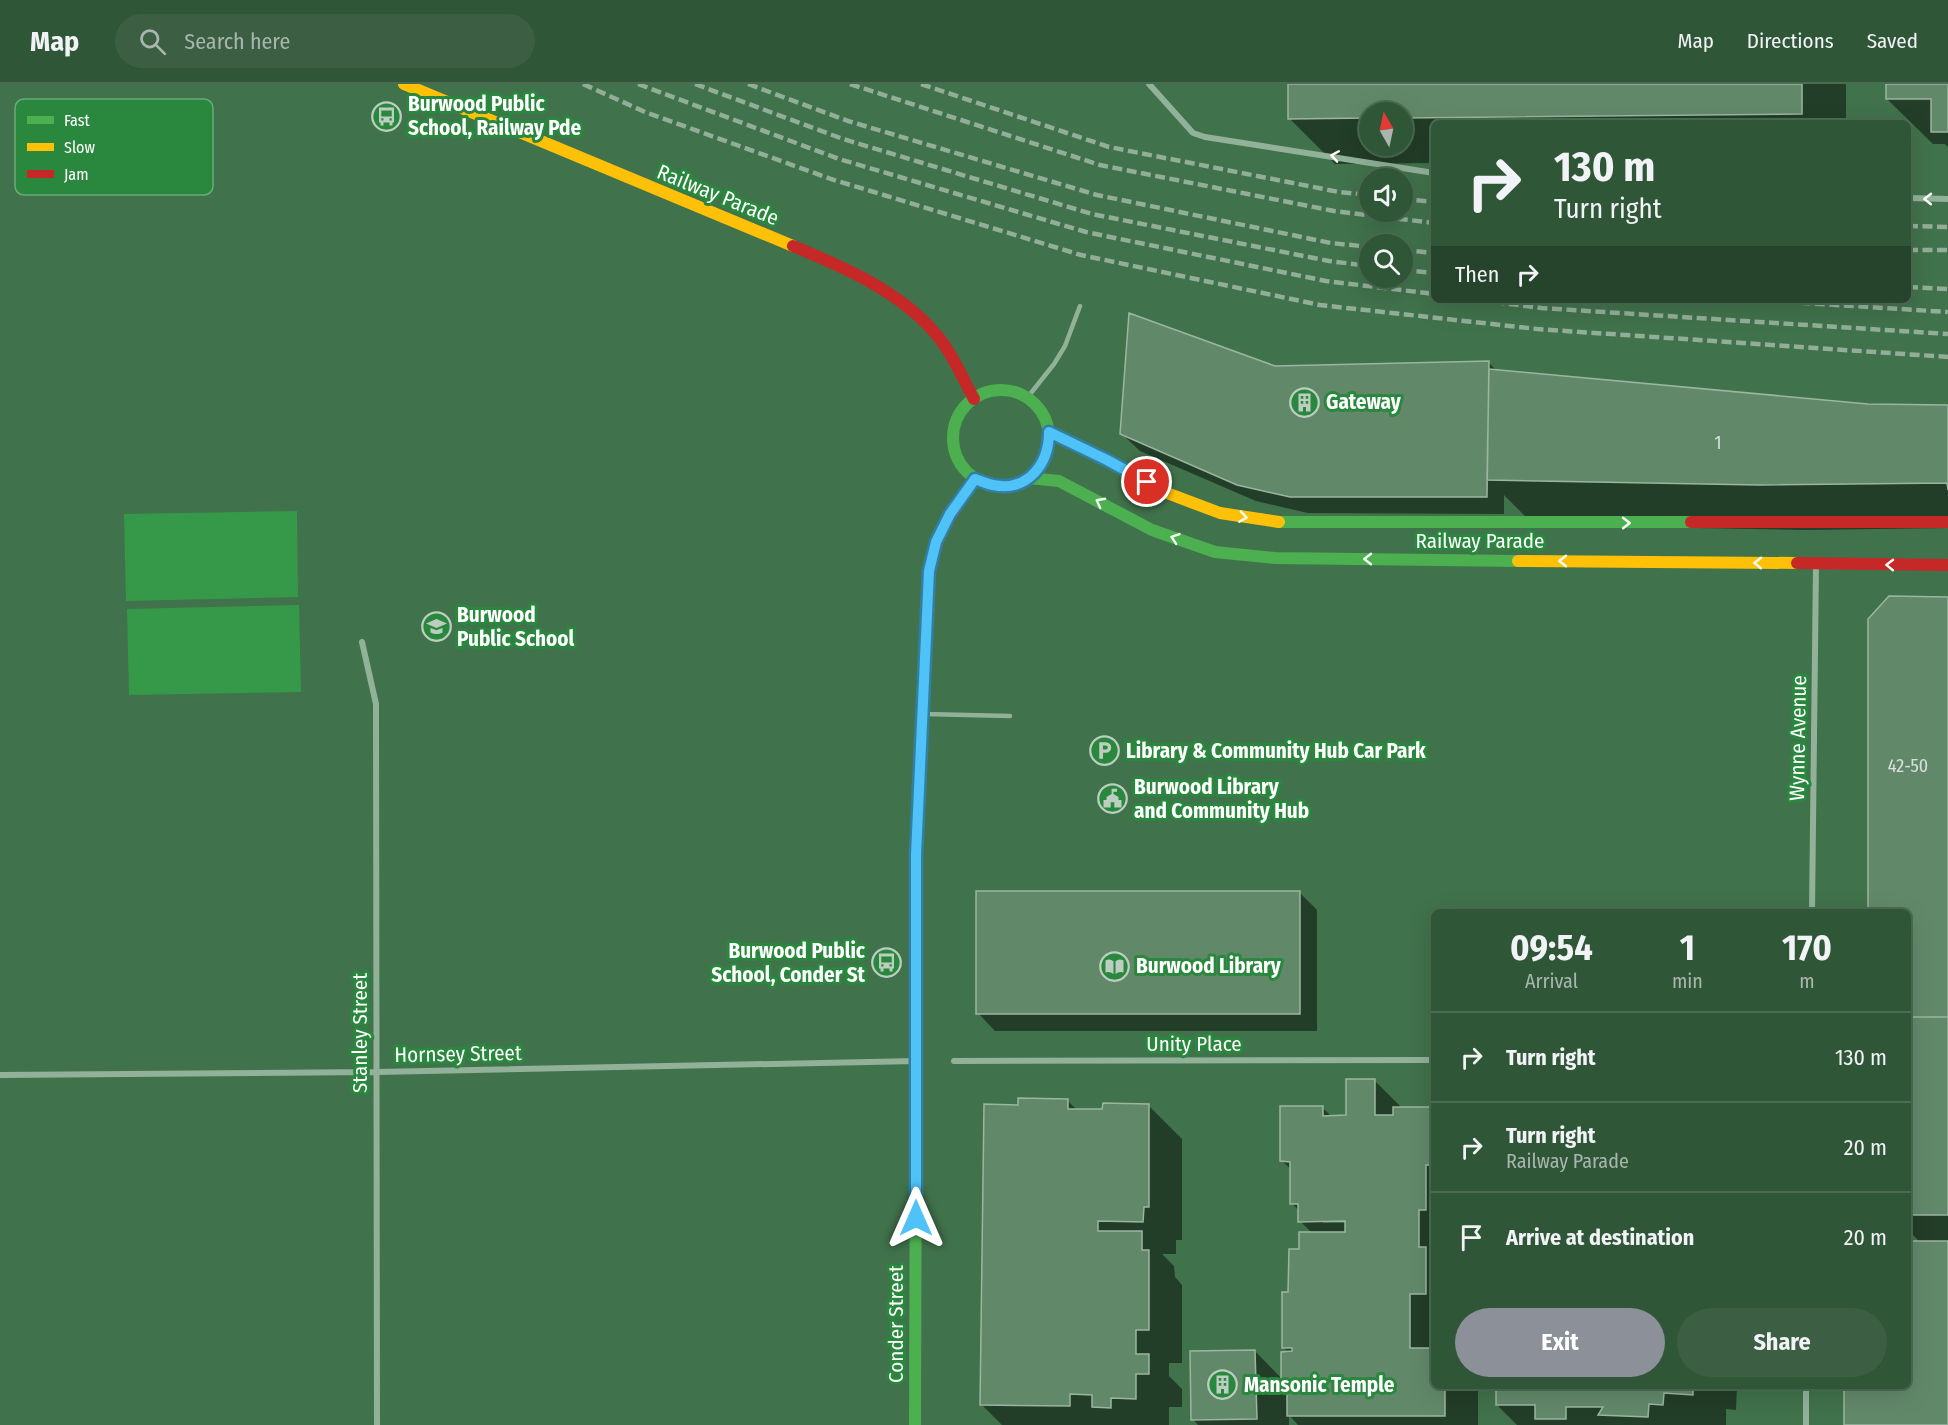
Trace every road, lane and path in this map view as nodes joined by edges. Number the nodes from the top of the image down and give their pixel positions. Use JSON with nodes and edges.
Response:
{"nodes":[{"id":1,"x":404,"y":84,"type":"edge"},
{"id":2,"x":1149,"y":84,"type":"edge"},
{"id":3,"x":1431,"y":172,"type":"edge"},
{"id":4,"x":1911,"y":198,"type":"edge"},
{"id":5,"x":1948,"y":199,"type":"edge"},
{"id":6,"x":1080,"y":306,"type":"dead end"},
{"id":7,"x":1027,"y":398,"type":"junction"},
{"id":8,"x":974,"y":399,"type":"junction"},
{"id":9,"x":1049,"y":432,"type":"junction"},
{"id":10,"x":1028,"y":478,"type":"junction"},
{"id":11,"x":975,"y":479,"type":"junction"},
{"id":12,"x":1948,"y":522,"type":"edge"},
{"id":13,"x":1816,"y":564,"type":"junction"},
{"id":14,"x":1948,"y":565,"type":"edge"},
{"id":15,"x":362,"y":642,"type":"dead end"},
{"id":16,"x":924,"y":714,"type":"junction"},
{"id":17,"x":1011,"y":716,"type":"dead end"},
{"id":18,"x":1812,"y":909,"type":"edge"},
{"id":19,"x":1431,"y":1060,"type":"edge"},
{"id":20,"x":916,"y":1061,"type":"junction"},
{"id":21,"x":954,"y":1061,"type":"dead end"},
{"id":22,"x":377,"y":1072,"type":"junction"},
{"id":23,"x":0,"y":1075,"type":"edge"},
{"id":24,"x":1806,"y":1389,"type":"edge"},
{"id":25,"x":377,"y":1425,"type":"edge"},
{"id":26,"x":915,"y":1425,"type":"edge"},
{"id":27,"x":1806,"y":1425,"type":"edge"}],
"edges":[{"from":1,"to":8,"type":"main road","name":"Railway Parade"},
{"from":3,"to":2,"type":"street","one_way":true},
{"from":5,"to":4,"type":"street","one_way":true},
{"from":6,"to":7,"type":"lane"},
{"from":7,"to":8,"type":"main road"},
{"from":7,"to":9,"type":"main road"},
{"from":8,"to":11,"type":"main road"},
{"from":9,"to":10,"type":"main road"},
{"from":9,"to":12,"type":"main road","name":"Railway Parade","one_way":true},
{"from":10,"to":11,"type":"main road"},
{"from":13,"to":10,"type":"main road","name":"Railway Parade","one_way":true},
{"from":11,"to":16,"type":"main road","name":"Conder Street"},
{"from":14,"to":13,"type":"main road","name":"Railway Parade","one_way":true},
{"from":13,"to":18,"type":"street","name":"Wynne Avenue"},
{"from":15,"to":22,"type":"street","name":"Stanley Street"},
{"from":16,"to":17,"type":"lane"},
{"from":16,"to":20,"type":"main road","name":"Conder Street"},
{"from":19,"to":21,"type":"street","name":"Unity Place"},
{"from":20,"to":22,"type":"street","name":"Hornsey Street"},
{"from":20,"to":26,"type":"main road","name":"Conder Street"},
{"from":22,"to":23,"type":"street","name":"Hornsey Street"},
{"from":22,"to":25,"type":"street","name":"Stanley Street"},
{"from":24,"to":27,"type":"street"}]}
